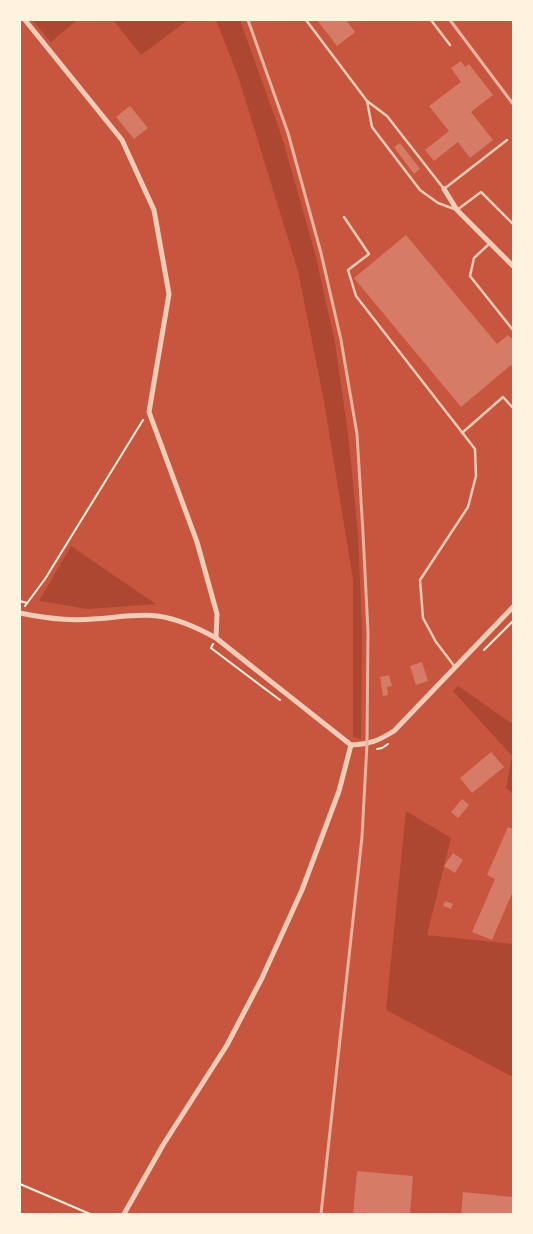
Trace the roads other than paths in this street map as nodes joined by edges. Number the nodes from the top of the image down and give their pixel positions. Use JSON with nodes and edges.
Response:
{"nodes":[{"id":1,"x":25,"y":20,"type":"edge"},
{"id":2,"x":306,"y":20,"type":"edge"},
{"id":3,"x":431,"y":20,"type":"edge"},
{"id":4,"x":450,"y":45,"type":"dead end"},
{"id":5,"x":367,"y":101,"type":"junction"},
{"id":6,"x":507,"y":140,"type":"dead end"},
{"id":7,"x":444,"y":190,"type":"junction"},
{"id":8,"x":457,"y":210,"type":"junction"},
{"id":9,"x":344,"y":217,"type":"dead end"},
{"id":10,"x":513,"y":224,"type":"edge"},
{"id":11,"x":490,"y":242,"type":"junction"},
{"id":12,"x":513,"y":266,"type":"edge"},
{"id":13,"x":513,"y":330,"type":"edge"},
{"id":14,"x":513,"y":408,"type":"edge"},
{"id":15,"x":462,"y":433,"type":"junction"},
{"id":16,"x":513,"y":607,"type":"edge"},
{"id":17,"x":21,"y":613,"type":"edge"},
{"id":18,"x":216,"y":638,"type":"junction"},
{"id":19,"x":455,"y":668,"type":"junction"},
{"id":20,"x":351,"y":745,"type":"junction"},
{"id":21,"x":124,"y":1214,"type":"edge"}],
"edges":[{"from":1,"to":18,"type":"street"},
{"from":2,"to":5,"type":"lane"},
{"from":3,"to":4,"type":"lane"},
{"from":5,"to":7,"type":"lane"},
{"from":5,"to":8,"type":"lane"},
{"from":6,"to":7,"type":"lane"},
{"from":7,"to":8,"type":"street"},
{"from":8,"to":10,"type":"lane"},
{"from":8,"to":11,"type":"street"},
{"from":9,"to":15,"type":"lane"},
{"from":11,"to":12,"type":"street"},
{"from":11,"to":13,"type":"lane"},
{"from":14,"to":15,"type":"lane"},
{"from":15,"to":19,"type":"lane"},
{"from":16,"to":19,"type":"street"},
{"from":17,"to":18,"type":"street"},
{"from":18,"to":20,"type":"street"},
{"from":19,"to":20,"type":"street"},
{"from":20,"to":21,"type":"street"}]}
